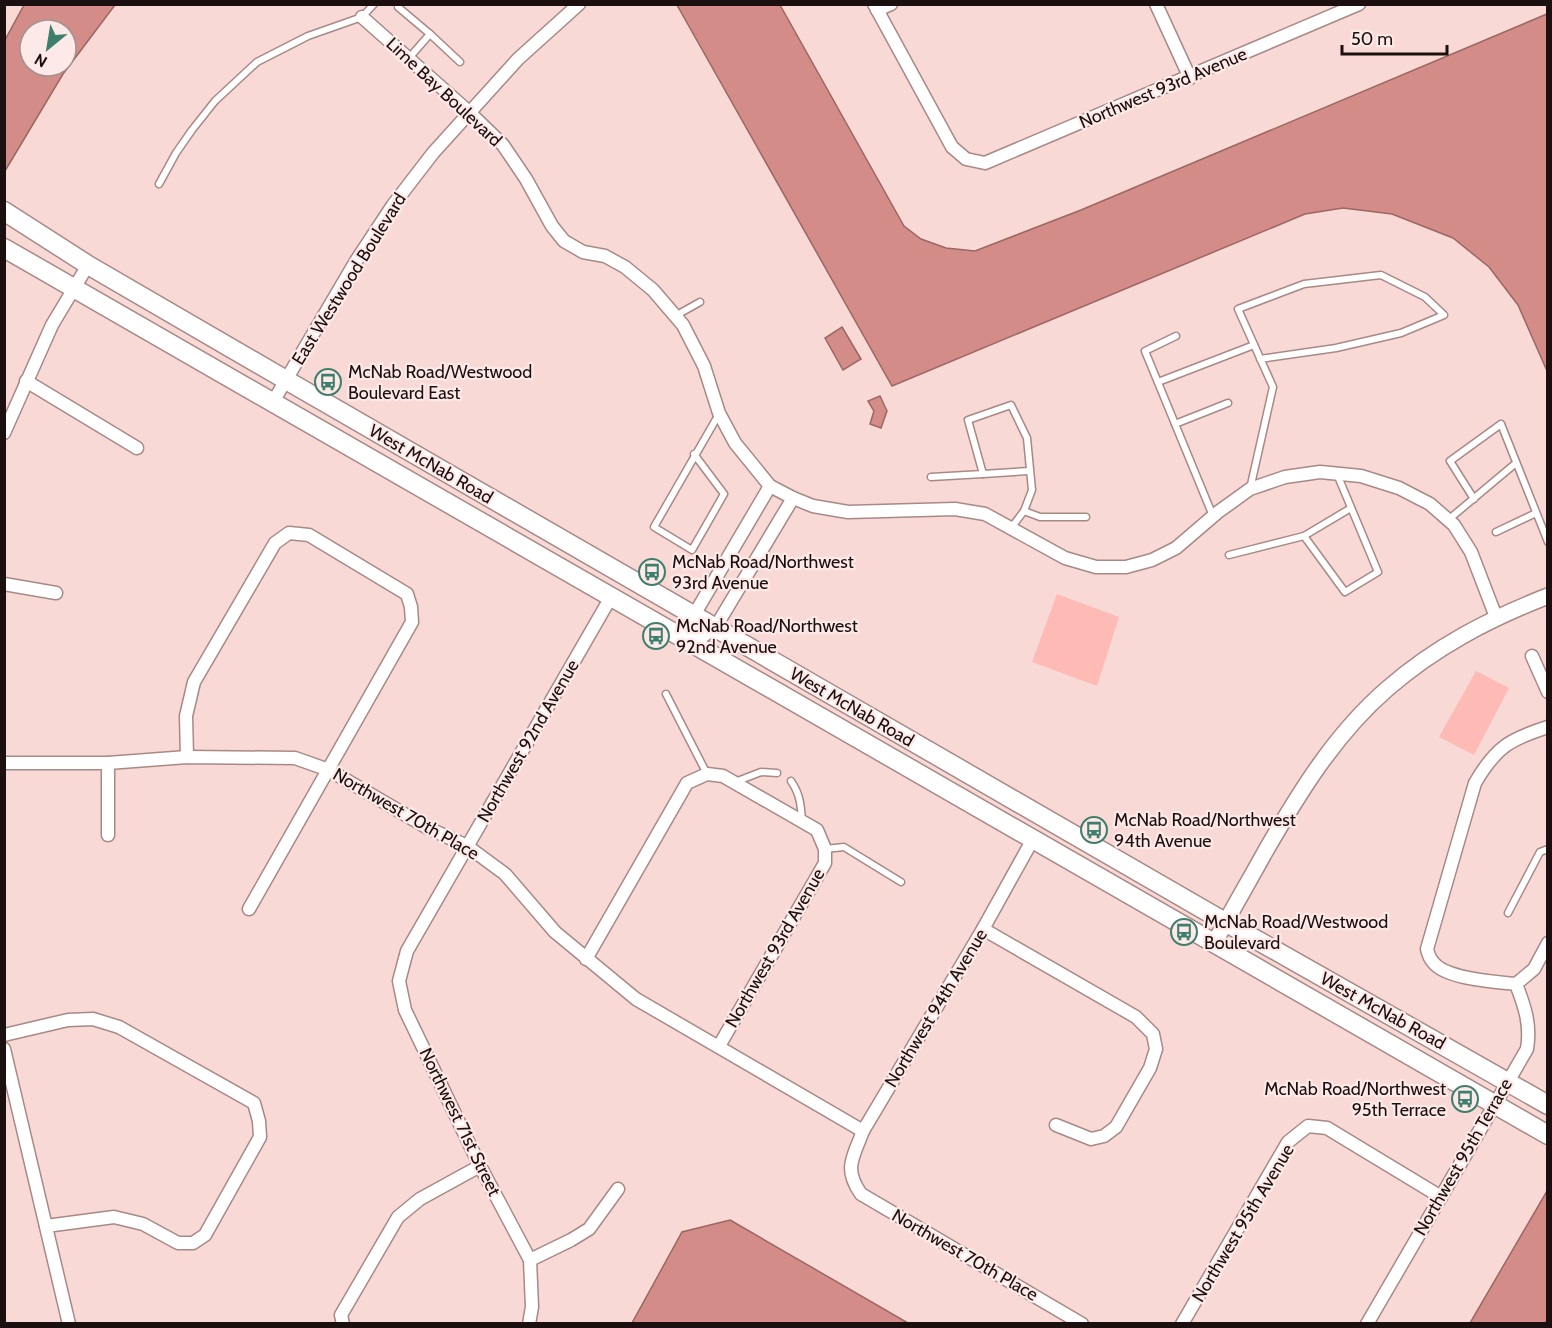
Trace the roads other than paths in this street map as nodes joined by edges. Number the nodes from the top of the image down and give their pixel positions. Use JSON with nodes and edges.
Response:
{"nodes":[{"id":1,"x":374,"y":4,"type":"edge"},
{"id":2,"x":579,"y":4,"type":"edge"},
{"id":3,"x":891,"y":4,"type":"edge"},
{"id":4,"x":1156,"y":4,"type":"edge"},
{"id":5,"x":1359,"y":4,"type":"edge"},
{"id":6,"x":399,"y":7,"type":"dead end"},
{"id":7,"x":875,"y":7,"type":"edge"},
{"id":8,"x":1333,"y":10,"type":"edge"},
{"id":9,"x":362,"y":16,"type":"junction"},
{"id":10,"x":430,"y":34,"type":"junction"},
{"id":11,"x":409,"y":58,"type":"junction"},
{"id":12,"x":460,"y":62,"type":"dead end"},
{"id":13,"x":1190,"y":78,"type":"junction"},
{"id":14,"x":469,"y":112,"type":"junction"},
{"id":15,"x":159,"y":184,"type":"dead end"},
{"id":16,"x":4,"y":212,"type":"edge"},
{"id":17,"x":4,"y":248,"type":"edge"},
{"id":18,"x":88,"y":265,"type":"junction"},
{"id":19,"x":75,"y":288,"type":"junction"},
{"id":20,"x":700,"y":302,"type":"dead end"},
{"id":21,"x":675,"y":316,"type":"junction"},
{"id":22,"x":1176,"y":336,"type":"dead end"},
{"id":23,"x":1254,"y":345,"type":"junction"},
{"id":24,"x":1260,"y":359,"type":"junction"},
{"id":25,"x":286,"y":380,"type":"junction"},
{"id":26,"x":26,"y":381,"type":"junction"},
{"id":27,"x":1158,"y":382,"type":"junction"},
{"id":28,"x":273,"y":402,"type":"junction"},
{"id":29,"x":1228,"y":403,"type":"dead end"},
{"id":30,"x":719,"y":413,"type":"junction"},
{"id":31,"x":1175,"y":424,"type":"junction"},
{"id":32,"x":4,"y":433,"type":"edge"},
{"id":33,"x":137,"y":448,"type":"dead end"},
{"id":34,"x":694,"y":454,"type":"junction"},
{"id":35,"x":1516,"y":463,"type":"junction"},
{"id":36,"x":1029,"y":471,"type":"junction"},
{"id":37,"x":982,"y":474,"type":"junction"},
{"id":38,"x":1337,"y":474,"type":"junction"},
{"id":39,"x":931,"y":477,"type":"dead end"},
{"id":40,"x":770,"y":486,"type":"junction"},
{"id":41,"x":1250,"y":489,"type":"junction"},
{"id":42,"x":793,"y":498,"type":"junction"},
{"id":43,"x":1474,"y":499,"type":"junction"},
{"id":44,"x":1352,"y":508,"type":"junction"},
{"id":45,"x":1024,"y":511,"type":"junction"},
{"id":46,"x":1536,"y":513,"type":"junction"},
{"id":47,"x":1214,"y":516,"type":"junction"},
{"id":48,"x":1086,"y":517,"type":"dead end"},
{"id":49,"x":1448,"y":520,"type":"junction"},
{"id":50,"x":1011,"y":528,"type":"junction"},
{"id":51,"x":1496,"y":532,"type":"dead end"},
{"id":52,"x":1304,"y":536,"type":"junction"},
{"id":53,"x":1548,"y":542,"type":"edge"},
{"id":54,"x":1229,"y":555,"type":"dead end"},
{"id":55,"x":4,"y":584,"type":"edge"},
{"id":56,"x":56,"y":593,"type":"dead end"},
{"id":57,"x":1548,"y":596,"type":"edge"},
{"id":58,"x":611,"y":597,"type":"junction"},
{"id":59,"x":694,"y":615,"type":"junction"},
{"id":60,"x":1496,"y":617,"type":"junction"},
{"id":61,"x":716,"y":628,"type":"junction"},
{"id":62,"x":693,"y":643,"type":"junction"},
{"id":63,"x":1532,"y":656,"type":"dead end"},
{"id":64,"x":1548,"y":692,"type":"edge"},
{"id":65,"x":666,"y":694,"type":"dead end"},
{"id":66,"x":1548,"y":727,"type":"edge"},
{"id":67,"x":187,"y":757,"type":"junction"},
{"id":68,"x":4,"y":763,"type":"edge"},
{"id":69,"x":108,"y":763,"type":"junction"},
{"id":70,"x":329,"y":770,"type":"junction"},
{"id":71,"x":777,"y":773,"type":"dead end"},
{"id":72,"x":707,"y":774,"type":"junction"},
{"id":73,"x":791,"y":781,"type":"dead end"},
{"id":74,"x":734,"y":782,"type":"junction"},
{"id":75,"x":802,"y":821,"type":"junction"},
{"id":76,"x":108,"y":835,"type":"dead end"},
{"id":77,"x":1033,"y":839,"type":"junction"},
{"id":78,"x":467,"y":846,"type":"junction"},
{"id":79,"x":825,"y":849,"type":"junction"},
{"id":80,"x":1548,"y":849,"type":"edge"},
{"id":81,"x":901,"y":882,"type":"dead end"},
{"id":82,"x":249,"y":909,"type":"dead end"},
{"id":83,"x":1508,"y":913,"type":"dead end"},
{"id":84,"x":1225,"y":922,"type":"junction"},
{"id":85,"x":983,"y":929,"type":"junction"},
{"id":86,"x":1548,"y":943,"type":"edge"},
{"id":87,"x":1214,"y":944,"type":"junction"},
{"id":88,"x":586,"y":959,"type":"junction"},
{"id":89,"x":399,"y":981,"type":"joint"},
{"id":90,"x":1516,"y":984,"type":"junction"},
{"id":91,"x":4,"y":1035,"type":"edge"},
{"id":92,"x":719,"y":1046,"type":"junction"},
{"id":93,"x":4,"y":1049,"type":"edge"},
{"id":94,"x":1508,"y":1081,"type":"junction"},
{"id":95,"x":1494,"y":1104,"type":"junction"},
{"id":96,"x":1548,"y":1104,"type":"edge"},
{"id":97,"x":1056,"y":1125,"type":"dead end"},
{"id":98,"x":863,"y":1131,"type":"junction"},
{"id":99,"x":1548,"y":1135,"type":"edge"},
{"id":100,"x":480,"y":1166,"type":"junction"},
{"id":101,"x":852,"y":1181,"type":"joint"},
{"id":102,"x":618,"y":1189,"type":"dead end"},
{"id":103,"x":1440,"y":1197,"type":"junction"},
{"id":104,"x":46,"y":1226,"type":"junction"},
{"id":105,"x":530,"y":1260,"type":"junction"},
{"id":106,"x":69,"y":1323,"type":"edge"},
{"id":107,"x":343,"y":1323,"type":"edge"},
{"id":108,"x":529,"y":1323,"type":"edge"},
{"id":109,"x":1082,"y":1323,"type":"edge"},
{"id":110,"x":1182,"y":1323,"type":"edge"},
{"id":111,"x":1366,"y":1323,"type":"edge"}],
"edges":[{"from":1,"to":9,"type":"lane"},
{"from":2,"to":14,"type":"street","name":"East Westwood Boulevard"},
{"from":3,"to":7,"type":"street"},
{"from":4,"to":13,"type":"street"},
{"from":5,"to":8,"type":"street","name":"Northwest 93rd Avenue"},
{"from":6,"to":10,"type":"lane"},
{"from":7,"to":13,"type":"street","name":"Northwest 93rd Avenue"},
{"from":8,"to":13,"type":"street","name":"Northwest 93rd Avenue"},
{"from":9,"to":11,"type":"street","name":"Lime Bay Boulevard"},
{"from":9,"to":15,"type":"lane"},
{"from":10,"to":11,"type":"lane"},
{"from":10,"to":12,"type":"lane"},
{"from":11,"to":14,"type":"street","name":"Lime Bay Boulevard"},
{"from":14,"to":21,"type":"street","name":"Lime Bay Boulevard"},
{"from":14,"to":25,"type":"street","name":"East Westwood Boulevard"},
{"from":16,"to":18,"type":"main road","name":"West McNab Road"},
{"from":17,"to":19,"type":"main road","name":"West McNab Road"},
{"from":18,"to":19,"type":"street"},
{"from":18,"to":25,"type":"main road","name":"West McNab Road"},
{"from":19,"to":26,"type":"street"},
{"from":19,"to":28,"type":"main road","name":"West McNab Road"},
{"from":20,"to":21,"type":"lane"},
{"from":21,"to":30,"type":"street","name":"Lime Bay Boulevard"},
{"from":22,"to":27,"type":"lane"},
{"from":23,"to":24,"type":"lane"},
{"from":23,"to":24,"type":"lane"},
{"from":23,"to":27,"type":"lane"},
{"from":24,"to":41,"type":"lane"},
{"from":25,"to":28,"type":"street","name":"East Westwood Boulevard"},
{"from":25,"to":59,"type":"main road","name":"West McNab Road"},
{"from":26,"to":32,"type":"street"},
{"from":26,"to":33,"type":"street"},
{"from":27,"to":31,"type":"lane"},
{"from":28,"to":58,"type":"main road","name":"West McNab Road"},
{"from":29,"to":31,"type":"lane"},
{"from":30,"to":34,"type":"lane"},
{"from":30,"to":40,"type":"street","name":"Lime Bay Boulevard"},
{"from":31,"to":47,"type":"lane"},
{"from":34,"to":34,"type":"lane"},
{"from":35,"to":43,"type":"lane"},
{"from":35,"to":43,"type":"lane"},
{"from":35,"to":46,"type":"lane"},
{"from":36,"to":37,"type":"lane"},
{"from":36,"to":37,"type":"lane"},
{"from":36,"to":45,"type":"lane"},
{"from":37,"to":39,"type":"lane"},
{"from":38,"to":41,"type":"street","name":"Lime Bay Boulevard"},
{"from":38,"to":44,"type":"lane"},
{"from":38,"to":49,"type":"street","name":"Lime Bay Boulevard"},
{"from":40,"to":42,"type":"street","name":"Lime Bay Boulevard"},
{"from":40,"to":59,"type":"street"},
{"from":41,"to":47,"type":"street","name":"Lime Bay Boulevard"},
{"from":42,"to":50,"type":"street","name":"Lime Bay Boulevard"},
{"from":42,"to":61,"type":"street"},
{"from":43,"to":49,"type":"lane"},
{"from":44,"to":52,"type":"lane"},
{"from":44,"to":52,"type":"lane"},
{"from":45,"to":48,"type":"lane"},
{"from":45,"to":50,"type":"lane"},
{"from":46,"to":51,"type":"lane"},
{"from":46,"to":53,"type":"lane"},
{"from":47,"to":50,"type":"street","name":"Lime Bay Boulevard"},
{"from":49,"to":60,"type":"street","name":"Lime Bay Boulevard"},
{"from":52,"to":54,"type":"lane"},
{"from":55,"to":56,"type":"street"},
{"from":57,"to":60,"type":"street"},
{"from":58,"to":62,"type":"main road","name":"West McNab Road"},
{"from":58,"to":78,"type":"street","name":"Northwest 92nd Avenue"},
{"from":59,"to":61,"type":"main road","name":"West McNab Road"},
{"from":59,"to":62,"type":"street"},
{"from":60,"to":84,"type":"street"},
{"from":61,"to":62,"type":"street"},
{"from":61,"to":84,"type":"main road","name":"West McNab Road"},
{"from":62,"to":77,"type":"main road","name":"West McNab Road"},
{"from":63,"to":64,"type":"street"},
{"from":65,"to":72,"type":"lane"},
{"from":66,"to":90,"type":"street"},
{"from":67,"to":69,"type":"street","name":"Northwest 70th Place"},
{"from":67,"to":70,"type":"street","name":"Northwest 70th Place"},
{"from":67,"to":70,"type":"street"},
{"from":68,"to":69,"type":"street","name":"Northwest 70th Place"},
{"from":69,"to":76,"type":"street"},
{"from":70,"to":78,"type":"street","name":"Northwest 70th Place"},
{"from":70,"to":82,"type":"street"},
{"from":71,"to":74,"type":"lane"},
{"from":72,"to":74,"type":"street"},
{"from":72,"to":88,"type":"street"},
{"from":73,"to":75,"type":"lane"},
{"from":74,"to":75,"type":"street"},
{"from":75,"to":79,"type":"street"},
{"from":77,"to":85,"type":"street","name":"Northwest 94th Avenue"},
{"from":77,"to":87,"type":"main road","name":"West McNab Road"},
{"from":78,"to":88,"type":"street","name":"Northwest 70th Place"},
{"from":78,"to":89,"type":"street","name":"Northwest 92nd Avenue"},
{"from":79,"to":81,"type":"lane"},
{"from":79,"to":92,"type":"street","name":"Northwest 93rd Avenue"},
{"from":80,"to":83,"type":"lane"},
{"from":84,"to":87,"type":"street"},
{"from":84,"to":94,"type":"main road","name":"West McNab Road"},
{"from":85,"to":97,"type":"street"},
{"from":85,"to":98,"type":"street","name":"Northwest 94th Avenue"},
{"from":86,"to":90,"type":"street"},
{"from":87,"to":95,"type":"main road","name":"West McNab Road"},
{"from":88,"to":92,"type":"street","name":"Northwest 70th Place"},
{"from":89,"to":100,"type":"street","name":"Northwest 71st Street"},
{"from":90,"to":94,"type":"street","name":"Northwest 95th Terrace"},
{"from":91,"to":104,"type":"street"},
{"from":92,"to":98,"type":"street","name":"Northwest 70th Place"},
{"from":93,"to":104,"type":"street"},
{"from":94,"to":95,"type":"street","name":"Northwest 95th Terrace"},
{"from":94,"to":96,"type":"main road","name":"West McNab Road"},
{"from":95,"to":99,"type":"main road","name":"West McNab Road"},
{"from":95,"to":103,"type":"street","name":"Northwest 95th Terrace"},
{"from":98,"to":101,"type":"street","name":"Northwest 94th Avenue"},
{"from":100,"to":105,"type":"street","name":"Northwest 71st Street"},
{"from":100,"to":107,"type":"street"},
{"from":101,"to":109,"type":"street","name":"Northwest 70th Place"},
{"from":102,"to":105,"type":"street"},
{"from":103,"to":110,"type":"street","name":"Northwest 95th Avenue"},
{"from":103,"to":111,"type":"street","name":"Northwest 95th Terrace"},
{"from":104,"to":106,"type":"street"},
{"from":105,"to":108,"type":"street"}]}
